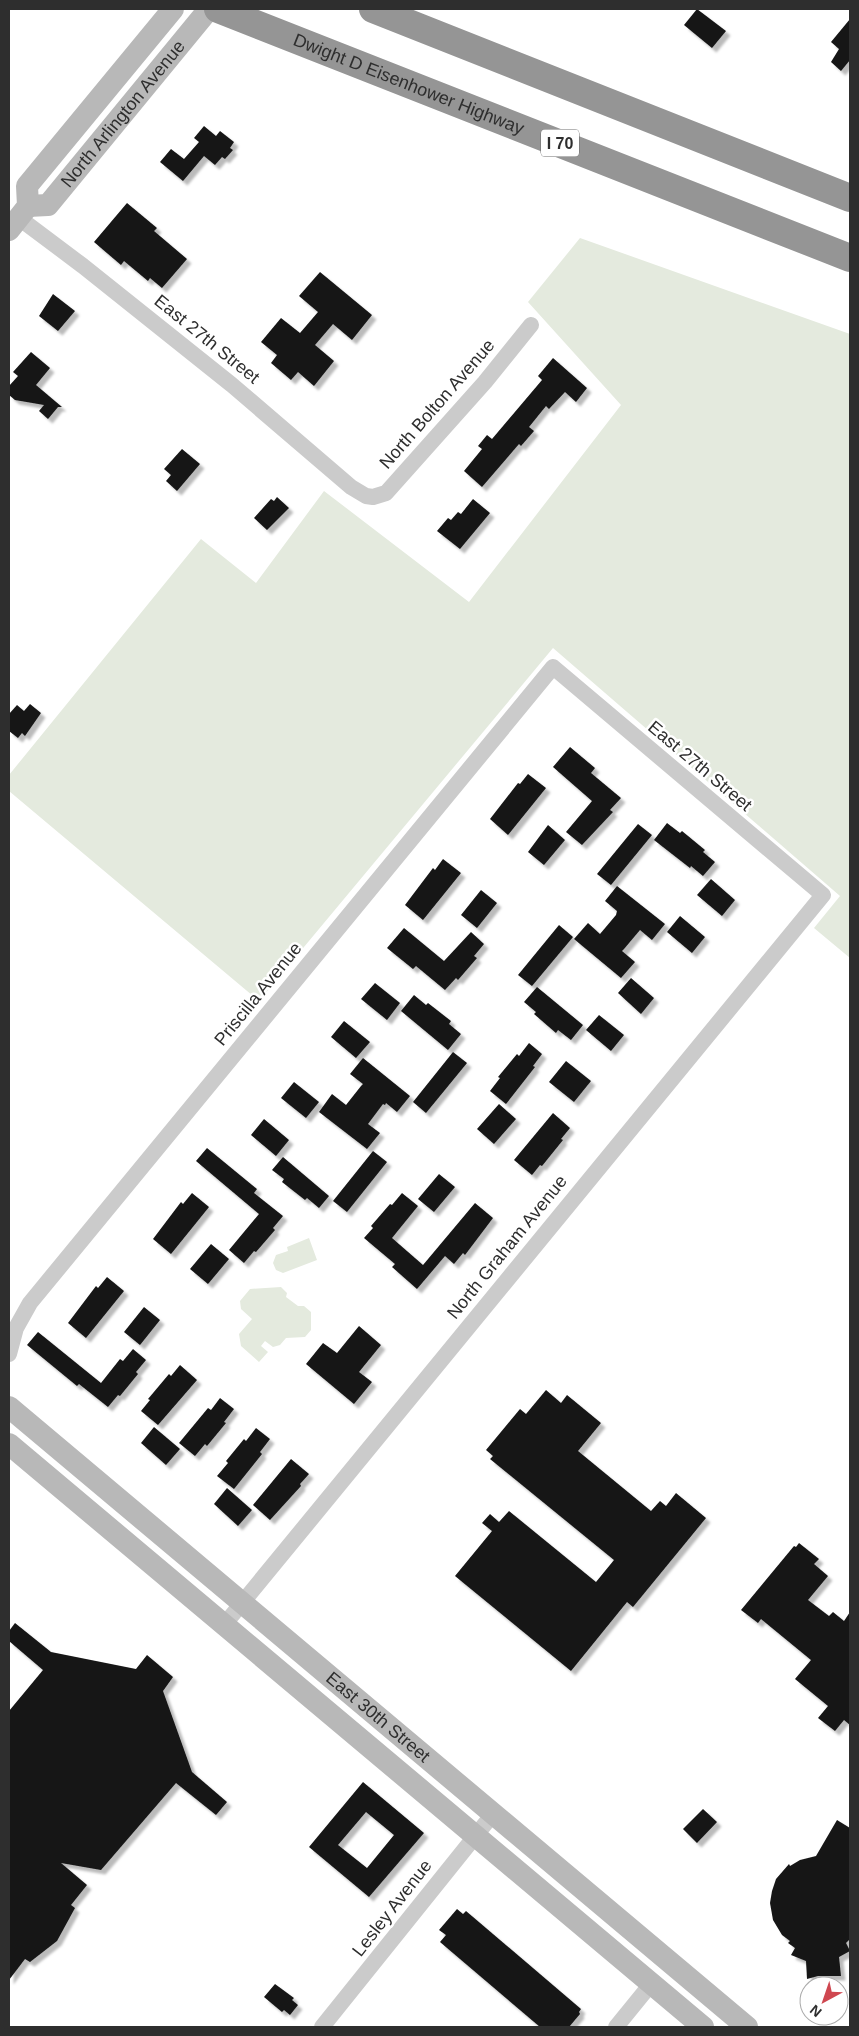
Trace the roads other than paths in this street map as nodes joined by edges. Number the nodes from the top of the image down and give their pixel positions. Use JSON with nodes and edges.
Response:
{"nodes":[{"id":1,"x":173,"y":9,"type":"edge"},
{"id":2,"x":210,"y":9,"type":"edge"},
{"id":3,"x":218,"y":9,"type":"edge"},
{"id":4,"x":373,"y":9,"type":"edge"},
{"id":5,"x":850,"y":198,"type":"edge"},
{"id":6,"x":19,"y":218,"type":"edge"},
{"id":7,"x":850,"y":258,"type":"edge"},
{"id":8,"x":531,"y":325,"type":"dead end"},
{"id":9,"x":366,"y":496,"type":"joint"},
{"id":10,"x":553,"y":667,"type":"joint"},
{"id":11,"x":822,"y":895,"type":"joint"},
{"id":12,"x":9,"y":1354,"type":"edge"},
{"id":13,"x":9,"y":1407,"type":"edge"},
{"id":14,"x":9,"y":1444,"type":"edge"},
{"id":15,"x":242,"y":1604,"type":"junction"},
{"id":16,"x":224,"y":1625,"type":"junction"},
{"id":17,"x":494,"y":1814,"type":"junction"},
{"id":18,"x":475,"y":1836,"type":"junction"},
{"id":19,"x":651,"y":1984,"type":"junction"},
{"id":20,"x":322,"y":2027,"type":"edge"},
{"id":21,"x":616,"y":2027,"type":"edge"},
{"id":22,"x":703,"y":2027,"type":"edge"},
{"id":23,"x":747,"y":2027,"type":"edge"}],
"edges":[{"from":1,"to":6,"type":"main road","name":"North Arlington Avenue"},
{"from":2,"to":6,"type":"main road","name":"North Arlington Avenue"},
{"from":3,"to":7,"type":"highway","name":"Dwight D Eisenhower Highway","number":"I 70"},
{"from":4,"to":5,"type":"highway"},
{"from":6,"to":9,"type":"street","name":"East 27th Street"},
{"from":8,"to":9,"type":"street","name":"North Bolton Avenue"},
{"from":10,"to":11,"type":"street","name":"East 27th Street"},
{"from":10,"to":12,"type":"street","name":"Priscilla Avenue"},
{"from":11,"to":15,"type":"street","name":"North Graham Avenue"},
{"from":13,"to":15,"type":"main road","name":"East 30th Street"},
{"from":14,"to":16,"type":"main road","name":"East 30th Street"},
{"from":15,"to":16,"type":"street","name":"North Graham Avenue"},
{"from":15,"to":17,"type":"main road","name":"East 30th Street"},
{"from":16,"to":18,"type":"main road","name":"East 30th Street"},
{"from":17,"to":18,"type":"street","name":"Lesley Avenue"},
{"from":17,"to":23,"type":"main road","name":"East 30th Street"},
{"from":18,"to":19,"type":"main road","name":"East 30th Street"},
{"from":18,"to":20,"type":"street","name":"Lesley Avenue"},
{"from":19,"to":21,"type":"street"},
{"from":19,"to":22,"type":"main road","name":"East 30th Street"}]}
